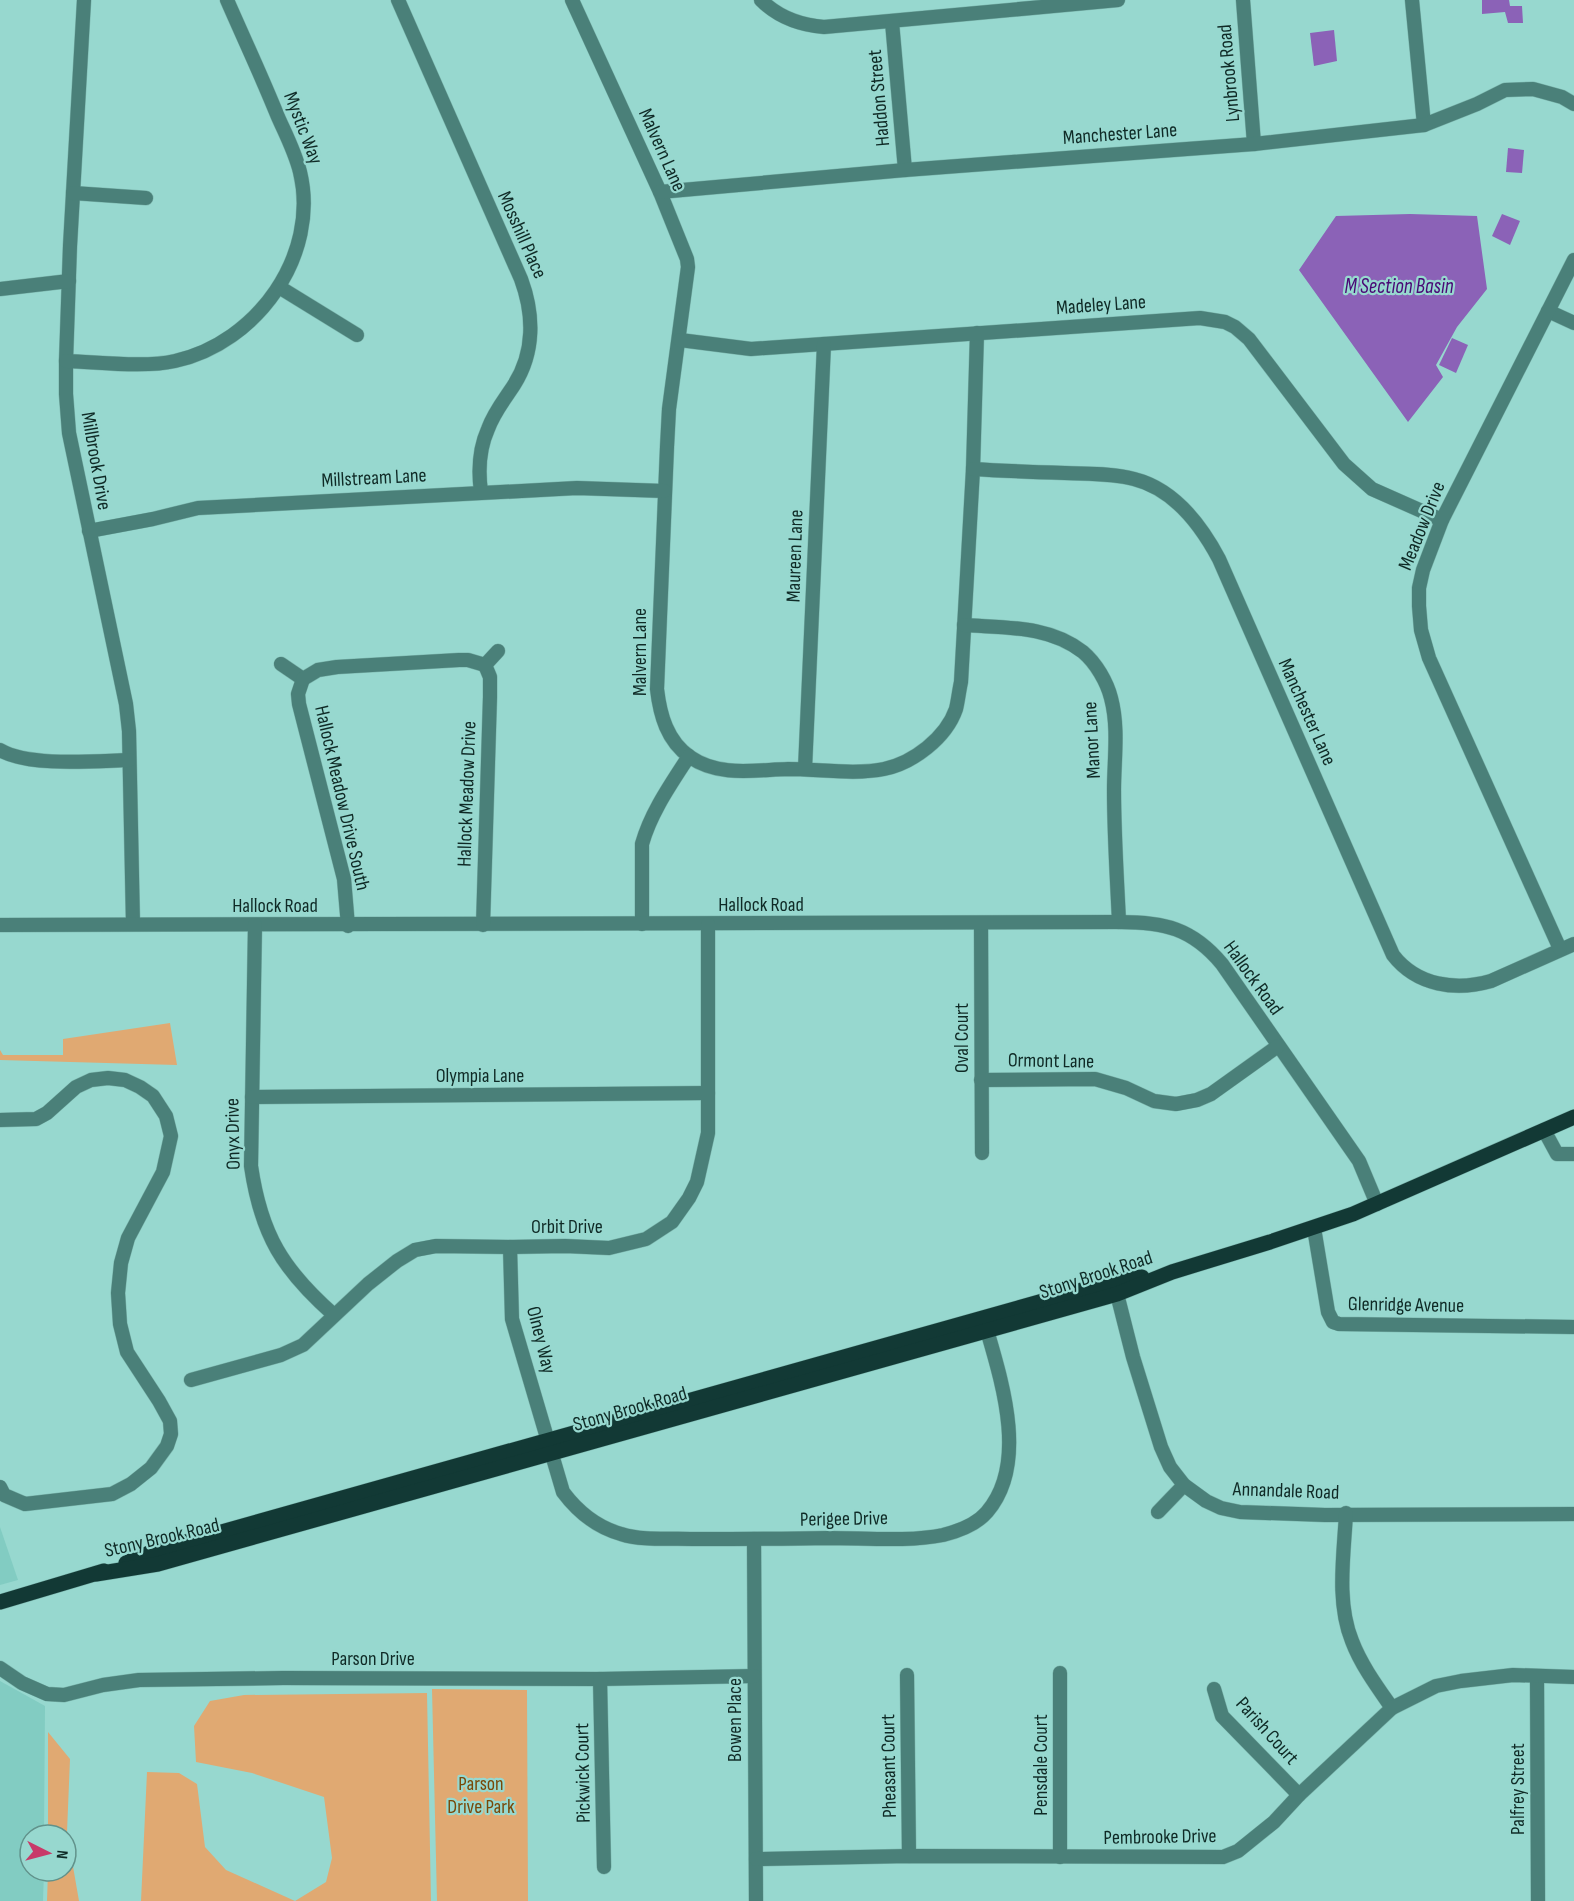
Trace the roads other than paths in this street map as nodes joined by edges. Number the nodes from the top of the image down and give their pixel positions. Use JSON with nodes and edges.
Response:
{"nodes":[{"id":1,"x":84,"y":0,"type":"edge"},
{"id":2,"x":227,"y":0,"type":"edge"},
{"id":3,"x":398,"y":0,"type":"edge"},
{"id":4,"x":572,"y":0,"type":"edge"},
{"id":5,"x":761,"y":0,"type":"edge"},
{"id":6,"x":1118,"y":0,"type":"edge"},
{"id":7,"x":1243,"y":0,"type":"edge"},
{"id":8,"x":1412,"y":0,"type":"edge"},
{"id":9,"x":892,"y":22,"type":"junction"},
{"id":10,"x":1574,"y":104,"type":"edge"},
{"id":11,"x":1424,"y":125,"type":"junction"},
{"id":12,"x":1254,"y":144,"type":"junction"},
{"id":13,"x":905,"y":170,"type":"junction"},
{"id":14,"x":660,"y":192,"type":"junction"},
{"id":15,"x":73,"y":193,"type":"junction"},
{"id":16,"x":146,"y":198,"type":"dead end"},
{"id":17,"x":1574,"y":260,"type":"edge"},
{"id":18,"x":69,"y":281,"type":"junction"},
{"id":19,"x":279,"y":287,"type":"junction"},
{"id":20,"x":0,"y":289,"type":"edge"},
{"id":21,"x":1548,"y":311,"type":"junction"},
{"id":22,"x":1574,"y":323,"type":"edge"},
{"id":23,"x":977,"y":333,"type":"junction"},
{"id":24,"x":357,"y":335,"type":"dead end"},
{"id":25,"x":680,"y":340,"type":"junction"},
{"id":26,"x":824,"y":344,"type":"junction"},
{"id":27,"x":66,"y":361,"type":"junction"},
{"id":28,"x":973,"y":469,"type":"junction"},
{"id":29,"x":664,"y":491,"type":"junction"},
{"id":30,"x":481,"y":492,"type":"junction"},
{"id":31,"x":1442,"y":520,"type":"junction"},
{"id":32,"x":89,"y":531,"type":"junction"},
{"id":33,"x":964,"y":625,"type":"junction"},
{"id":34,"x":498,"y":651,"type":"dead end"},
{"id":35,"x":281,"y":664,"type":"dead end"},
{"id":36,"x":485,"y":665,"type":"junction"},
{"id":37,"x":303,"y":679,"type":"junction"},
{"id":38,"x":0,"y":750,"type":"edge"},
{"id":39,"x":689,"y":756,"type":"junction"},
{"id":40,"x":129,"y":760,"type":"junction"},
{"id":41,"x":805,"y":769,"type":"junction"},
{"id":42,"x":1119,"y":922,"type":"junction"},
{"id":43,"x":981,"y":923,"type":"junction"},
{"id":44,"x":133,"y":924,"type":"junction"},
{"id":45,"x":642,"y":924,"type":"junction"},
{"id":46,"x":708,"y":924,"type":"junction"},
{"id":47,"x":255,"y":925,"type":"junction"},
{"id":48,"x":483,"y":925,"type":"junction"},
{"id":49,"x":0,"y":926,"type":"edge"},
{"id":50,"x":348,"y":926,"type":"junction"},
{"id":51,"x":1574,"y":944,"type":"edge"},
{"id":52,"x":1560,"y":949,"type":"junction"},
{"id":53,"x":1278,"y":1046,"type":"junction"},
{"id":54,"x":981,"y":1080,"type":"junction"},
{"id":55,"x":708,"y":1094,"type":"junction"},
{"id":56,"x":252,"y":1097,"type":"junction"},
{"id":57,"x":1574,"y":1117,"type":"edge"},
{"id":58,"x":0,"y":1120,"type":"edge"},
{"id":59,"x":1544,"y":1130,"type":"junction"},
{"id":60,"x":982,"y":1153,"type":"dead end"},
{"id":61,"x":1574,"y":1154,"type":"edge"},
{"id":62,"x":1377,"y":1204,"type":"junction"},
{"id":63,"x":1314,"y":1228,"type":"junction"},
{"id":64,"x":510,"y":1247,"type":"junction"},
{"id":65,"x":1116,"y":1288,"type":"junction"},
{"id":66,"x":334,"y":1315,"type":"junction"},
{"id":67,"x":985,"y":1324,"type":"junction"},
{"id":68,"x":1574,"y":1327,"type":"edge"},
{"id":69,"x":191,"y":1380,"type":"dead end"},
{"id":70,"x":549,"y":1447,"type":"junction"},
{"id":71,"x":1184,"y":1485,"type":"junction"},
{"id":72,"x":0,"y":1487,"type":"edge"},
{"id":73,"x":1158,"y":1512,"type":"dead end"},
{"id":74,"x":1346,"y":1513,"type":"junction"},
{"id":75,"x":1574,"y":1514,"type":"edge"},
{"id":76,"x":754,"y":1539,"type":"junction"},
{"id":77,"x":0,"y":1602,"type":"edge"},
{"id":78,"x":0,"y":1668,"type":"edge"},
{"id":79,"x":1060,"y":1673,"type":"dead end"},
{"id":80,"x":907,"y":1675,"type":"dead end"},
{"id":81,"x":754,"y":1676,"type":"junction"},
{"id":82,"x":1537,"y":1677,"type":"junction"},
{"id":83,"x":1574,"y":1677,"type":"edge"},
{"id":84,"x":600,"y":1679,"type":"junction"},
{"id":85,"x":1214,"y":1689,"type":"dead end"},
{"id":86,"x":1392,"y":1708,"type":"junction"},
{"id":87,"x":1299,"y":1795,"type":"junction"},
{"id":88,"x":909,"y":1856,"type":"junction"},
{"id":89,"x":1060,"y":1857,"type":"junction"},
{"id":90,"x":756,"y":1859,"type":"junction"},
{"id":91,"x":604,"y":1867,"type":"dead end"},
{"id":92,"x":756,"y":1901,"type":"edge"},
{"id":93,"x":1538,"y":1901,"type":"edge"}],
"edges":[{"from":1,"to":15,"type":"street","name":"Millbrook Drive"},
{"from":2,"to":19,"type":"street","name":"Mystic Way"},
{"from":3,"to":30,"type":"street","name":"Mosshill Place"},
{"from":4,"to":14,"type":"street","name":"Malvern Lane"},
{"from":5,"to":9,"type":"street"},
{"from":6,"to":9,"type":"street"},
{"from":7,"to":12,"type":"street","name":"Lynbrook Road"},
{"from":8,"to":11,"type":"street"},
{"from":9,"to":13,"type":"street","name":"Haddon Street"},
{"from":10,"to":11,"type":"street","name":"Manchester Lane"},
{"from":11,"to":12,"type":"street","name":"Manchester Lane"},
{"from":12,"to":13,"type":"street","name":"Manchester Lane"},
{"from":13,"to":14,"type":"street","name":"Manchester Lane"},
{"from":14,"to":25,"type":"street","name":"Malvern Lane"},
{"from":15,"to":16,"type":"street"},
{"from":15,"to":18,"type":"street","name":"Millbrook Drive"},
{"from":17,"to":21,"type":"street","name":"Meadow Drive"},
{"from":18,"to":20,"type":"street"},
{"from":18,"to":27,"type":"street","name":"Millbrook Drive"},
{"from":19,"to":24,"type":"street"},
{"from":19,"to":27,"type":"street","name":"Mystic Way"},
{"from":21,"to":22,"type":"street"},
{"from":21,"to":31,"type":"street","name":"Meadow Drive"},
{"from":23,"to":26,"type":"street","name":"Madeley Lane"},
{"from":23,"to":28,"type":"street","name":"Malvern Lane"},
{"from":23,"to":31,"type":"street","name":"Madeley Lane"},
{"from":25,"to":26,"type":"street","name":"Madeley Lane"},
{"from":25,"to":29,"type":"street","name":"Malvern Lane"},
{"from":26,"to":41,"type":"street","name":"Maureen Lane"},
{"from":27,"to":32,"type":"street","name":"Millbrook Drive"},
{"from":28,"to":33,"type":"street","name":"Malvern Lane"},
{"from":28,"to":52,"type":"street","name":"Manchester Lane"},
{"from":29,"to":30,"type":"street","name":"Millstream Lane"},
{"from":29,"to":39,"type":"street","name":"Malvern Lane"},
{"from":30,"to":32,"type":"street","name":"Millstream Lane"},
{"from":31,"to":52,"type":"street","name":"Meadow Drive"},
{"from":32,"to":40,"type":"street","name":"Millbrook Drive"},
{"from":33,"to":41,"type":"street","name":"Malvern Lane"},
{"from":33,"to":42,"type":"street","name":"Manor Lane"},
{"from":34,"to":36,"type":"street"},
{"from":35,"to":37,"type":"street"},
{"from":36,"to":37,"type":"street"},
{"from":36,"to":48,"type":"street","name":"Hallock Meadow Drive"},
{"from":37,"to":50,"type":"street","name":"Hallock Meadow Drive South"},
{"from":38,"to":40,"type":"street"},
{"from":39,"to":41,"type":"street","name":"Malvern Lane"},
{"from":39,"to":45,"type":"street"},
{"from":40,"to":44,"type":"street","name":"Millbrook Drive"},
{"from":42,"to":43,"type":"street","name":"Hallock Road"},
{"from":42,"to":53,"type":"street","name":"Hallock Road"},
{"from":43,"to":46,"type":"street","name":"Hallock Road"},
{"from":43,"to":54,"type":"street","name":"Oval Court"},
{"from":44,"to":47,"type":"street","name":"Hallock Road"},
{"from":44,"to":49,"type":"street","name":"Hallock Road"},
{"from":45,"to":46,"type":"street","name":"Hallock Road"},
{"from":45,"to":48,"type":"street","name":"Hallock Road"},
{"from":46,"to":55,"type":"street","name":"Orbit Drive"},
{"from":47,"to":50,"type":"street","name":"Hallock Road"},
{"from":47,"to":56,"type":"street","name":"Onyx Drive"},
{"from":48,"to":50,"type":"street","name":"Hallock Road"},
{"from":51,"to":52,"type":"street","name":"Manchester Lane"},
{"from":53,"to":54,"type":"street","name":"Ormont Lane"},
{"from":53,"to":62,"type":"street","name":"Hallock Road"},
{"from":54,"to":60,"type":"street","name":"Oval Court"},
{"from":55,"to":56,"type":"street","name":"Olympia Lane"},
{"from":55,"to":64,"type":"street","name":"Orbit Drive"},
{"from":56,"to":66,"type":"street","name":"Onyx Drive"},
{"from":57,"to":59,"type":"main road","name":"Stony Brook Road"},
{"from":58,"to":72,"type":"street"},
{"from":59,"to":61,"type":"street"},
{"from":59,"to":62,"type":"main road","name":"Stony Brook Road"},
{"from":62,"to":63,"type":"main road","name":"Stony Brook Road"},
{"from":63,"to":65,"type":"main road","name":"Stony Brook Road"},
{"from":63,"to":68,"type":"street","name":"Glenridge Avenue"},
{"from":64,"to":66,"type":"street","name":"Orbit Drive"},
{"from":64,"to":70,"type":"street","name":"Olney Way"},
{"from":65,"to":67,"type":"main road","name":"Stony Brook Road"},
{"from":65,"to":71,"type":"street","name":"Annandale Road"},
{"from":66,"to":69,"type":"street","name":"Orbit Drive"},
{"from":67,"to":70,"type":"main road","name":"Stony Brook Road"},
{"from":67,"to":76,"type":"street","name":"Perigee Drive"},
{"from":70,"to":76,"type":"street","name":"Perigee Drive"},
{"from":70,"to":77,"type":"main road","name":"Stony Brook Road"},
{"from":71,"to":73,"type":"street"},
{"from":71,"to":74,"type":"street","name":"Annandale Road"},
{"from":74,"to":75,"type":"street","name":"Annandale Road"},
{"from":74,"to":86,"type":"street"},
{"from":76,"to":81,"type":"street","name":"Bowen Place"},
{"from":78,"to":84,"type":"street","name":"Parson Drive"},
{"from":79,"to":89,"type":"street","name":"Pensdale Court"},
{"from":80,"to":88,"type":"street","name":"Pheasant Court"},
{"from":81,"to":84,"type":"street","name":"Parson Drive"},
{"from":81,"to":90,"type":"street","name":"Bowen Place"},
{"from":82,"to":83,"type":"street","name":"Pembrooke Drive"},
{"from":82,"to":86,"type":"street","name":"Pembrooke Drive"},
{"from":82,"to":93,"type":"street","name":"Palfrey Street"},
{"from":84,"to":91,"type":"street","name":"Pickwick Court"},
{"from":85,"to":87,"type":"street","name":"Parish Court"},
{"from":86,"to":87,"type":"street","name":"Pembrooke Drive"},
{"from":87,"to":89,"type":"street","name":"Pembrooke Drive"},
{"from":88,"to":89,"type":"street","name":"Pembrooke Drive"},
{"from":88,"to":90,"type":"street","name":"Pembrooke Drive"},
{"from":90,"to":92,"type":"street","name":"Bowen Place"}]}
